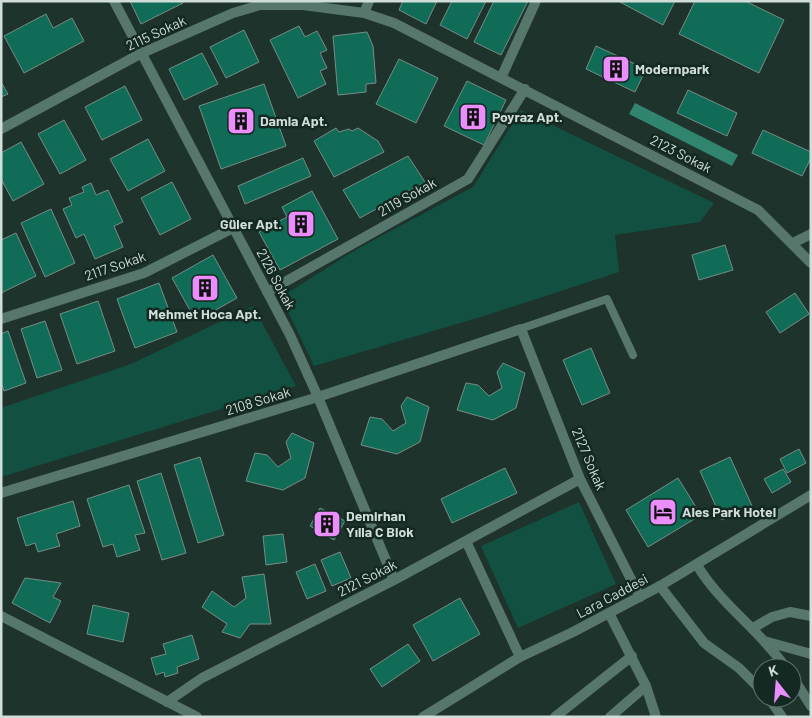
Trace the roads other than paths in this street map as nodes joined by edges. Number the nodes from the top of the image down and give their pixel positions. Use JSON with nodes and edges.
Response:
{"nodes":[{"id":1,"x":114,"y":1,"type":"edge"},
{"id":2,"x":370,"y":1,"type":"edge"},
{"id":3,"x":536,"y":1,"type":"edge"},
{"id":4,"x":364,"y":13,"type":"junction"},
{"id":5,"x":140,"y":54,"type":"junction"},
{"id":6,"x":501,"y":78,"type":"junction"},
{"id":7,"x":525,"y":89,"type":"junction"},
{"id":8,"x":1,"y":129,"type":"edge"},
{"id":9,"x":233,"y":228,"type":"junction"},
{"id":10,"x":811,"y":234,"type":"edge"},
{"id":11,"x":793,"y":243,"type":"junction"},
{"id":12,"x":811,"y":263,"type":"edge"},
{"id":13,"x":267,"y":292,"type":"junction"},
{"id":14,"x":1,"y":318,"type":"edge"},
{"id":15,"x":519,"y":329,"type":"junction"},
{"id":16,"x":633,"y":355,"type":"dead end"},
{"id":17,"x":318,"y":397,"type":"junction"},
{"id":18,"x":580,"y":479,"type":"junction"},
{"id":19,"x":1,"y":493,"type":"edge"},
{"id":20,"x":811,"y":495,"type":"edge"},
{"id":21,"x":466,"y":541,"type":"junction"},
{"id":22,"x":696,"y":565,"type":"junction"},
{"id":23,"x":394,"y":580,"type":"junction"},
{"id":24,"x":660,"y":586,"type":"junction"},
{"id":25,"x":640,"y":597,"type":"junction"},
{"id":26,"x":609,"y":612,"type":"junction"},
{"id":27,"x":1,"y":616,"type":"edge"},
{"id":28,"x":811,"y":616,"type":"edge"},
{"id":29,"x":753,"y":628,"type":"junction"},
{"id":30,"x":764,"y":641,"type":"junction"},
{"id":31,"x":811,"y":654,"type":"edge"},
{"id":32,"x":632,"y":656,"type":"junction"},
{"id":33,"x":520,"y":657,"type":"junction"},
{"id":34,"x":778,"y":658,"type":"edge"},
{"id":35,"x":752,"y":681,"type":"edge"},
{"id":36,"x":646,"y":686,"type":"junction"},
{"id":37,"x":802,"y":692,"type":"edge"},
{"id":38,"x":167,"y":702,"type":"junction"},
{"id":39,"x":811,"y":706,"type":"edge"},
{"id":40,"x":197,"y":717,"type":"edge"},
{"id":41,"x":423,"y":717,"type":"edge"},
{"id":42,"x":555,"y":717,"type":"edge"},
{"id":43,"x":610,"y":717,"type":"edge"},
{"id":44,"x":656,"y":717,"type":"edge"}],
"edges":[{"from":1,"to":5,"type":"street","name":"2126 Sokak"},
{"from":2,"to":4,"type":"street"},
{"from":3,"to":6,"type":"street"},
{"from":4,"to":5,"type":"street","name":"2115 Sokak"},
{"from":4,"to":6,"type":"street","name":"2115 Sokak"},
{"from":5,"to":8,"type":"street","name":"2115 Sokak"},
{"from":5,"to":9,"type":"street","name":"2126 Sokak"},
{"from":6,"to":7,"type":"street","name":"2115 Sokak"},
{"from":7,"to":11,"type":"street","name":"2123 Sokak"},
{"from":7,"to":13,"type":"street","name":"2119 Sokak"},
{"from":9,"to":13,"type":"street","name":"2126 Sokak"},
{"from":9,"to":14,"type":"street","name":"2117 Sokak"},
{"from":10,"to":11,"type":"street"},
{"from":11,"to":12,"type":"street","name":"2123 Sokak"},
{"from":13,"to":17,"type":"street","name":"2126 Sokak"},
{"from":15,"to":16,"type":"lane"},
{"from":15,"to":17,"type":"street","name":"2108 Sokak"},
{"from":15,"to":18,"type":"street","name":"2127 Sokak"},
{"from":17,"to":19,"type":"street","name":"2108 Sokak"},
{"from":17,"to":23,"type":"street","name":"2126 Sokak"},
{"from":18,"to":21,"type":"street","name":"2121 Sokak"},
{"from":18,"to":25,"type":"street","name":"2127 Sokak"},
{"from":20,"to":22,"type":"street","name":"Lara Caddesi"},
{"from":21,"to":23,"type":"street","name":"2121 Sokak"},
{"from":21,"to":33,"type":"street"},
{"from":22,"to":24,"type":"street","name":"Lara Caddesi"},
{"from":22,"to":29,"type":"street"},
{"from":23,"to":38,"type":"street","name":"2121 Sokak"},
{"from":24,"to":25,"type":"street","name":"Lara Caddesi"},
{"from":24,"to":35,"type":"street"},
{"from":25,"to":26,"type":"street","name":"Lara Caddesi"},
{"from":26,"to":32,"type":"street"},
{"from":26,"to":33,"type":"street","name":"Lara Caddesi"},
{"from":27,"to":38,"type":"street"},
{"from":28,"to":29,"type":"street"},
{"from":29,"to":30,"type":"street"},
{"from":30,"to":31,"type":"street"},
{"from":30,"to":34,"type":"street"},
{"from":32,"to":36,"type":"street"},
{"from":32,"to":42,"type":"street"},
{"from":33,"to":41,"type":"street","name":"Lara Caddesi"},
{"from":36,"to":43,"type":"street"},
{"from":36,"to":44,"type":"street"},
{"from":37,"to":39,"type":"street"},
{"from":38,"to":40,"type":"street"}]}
